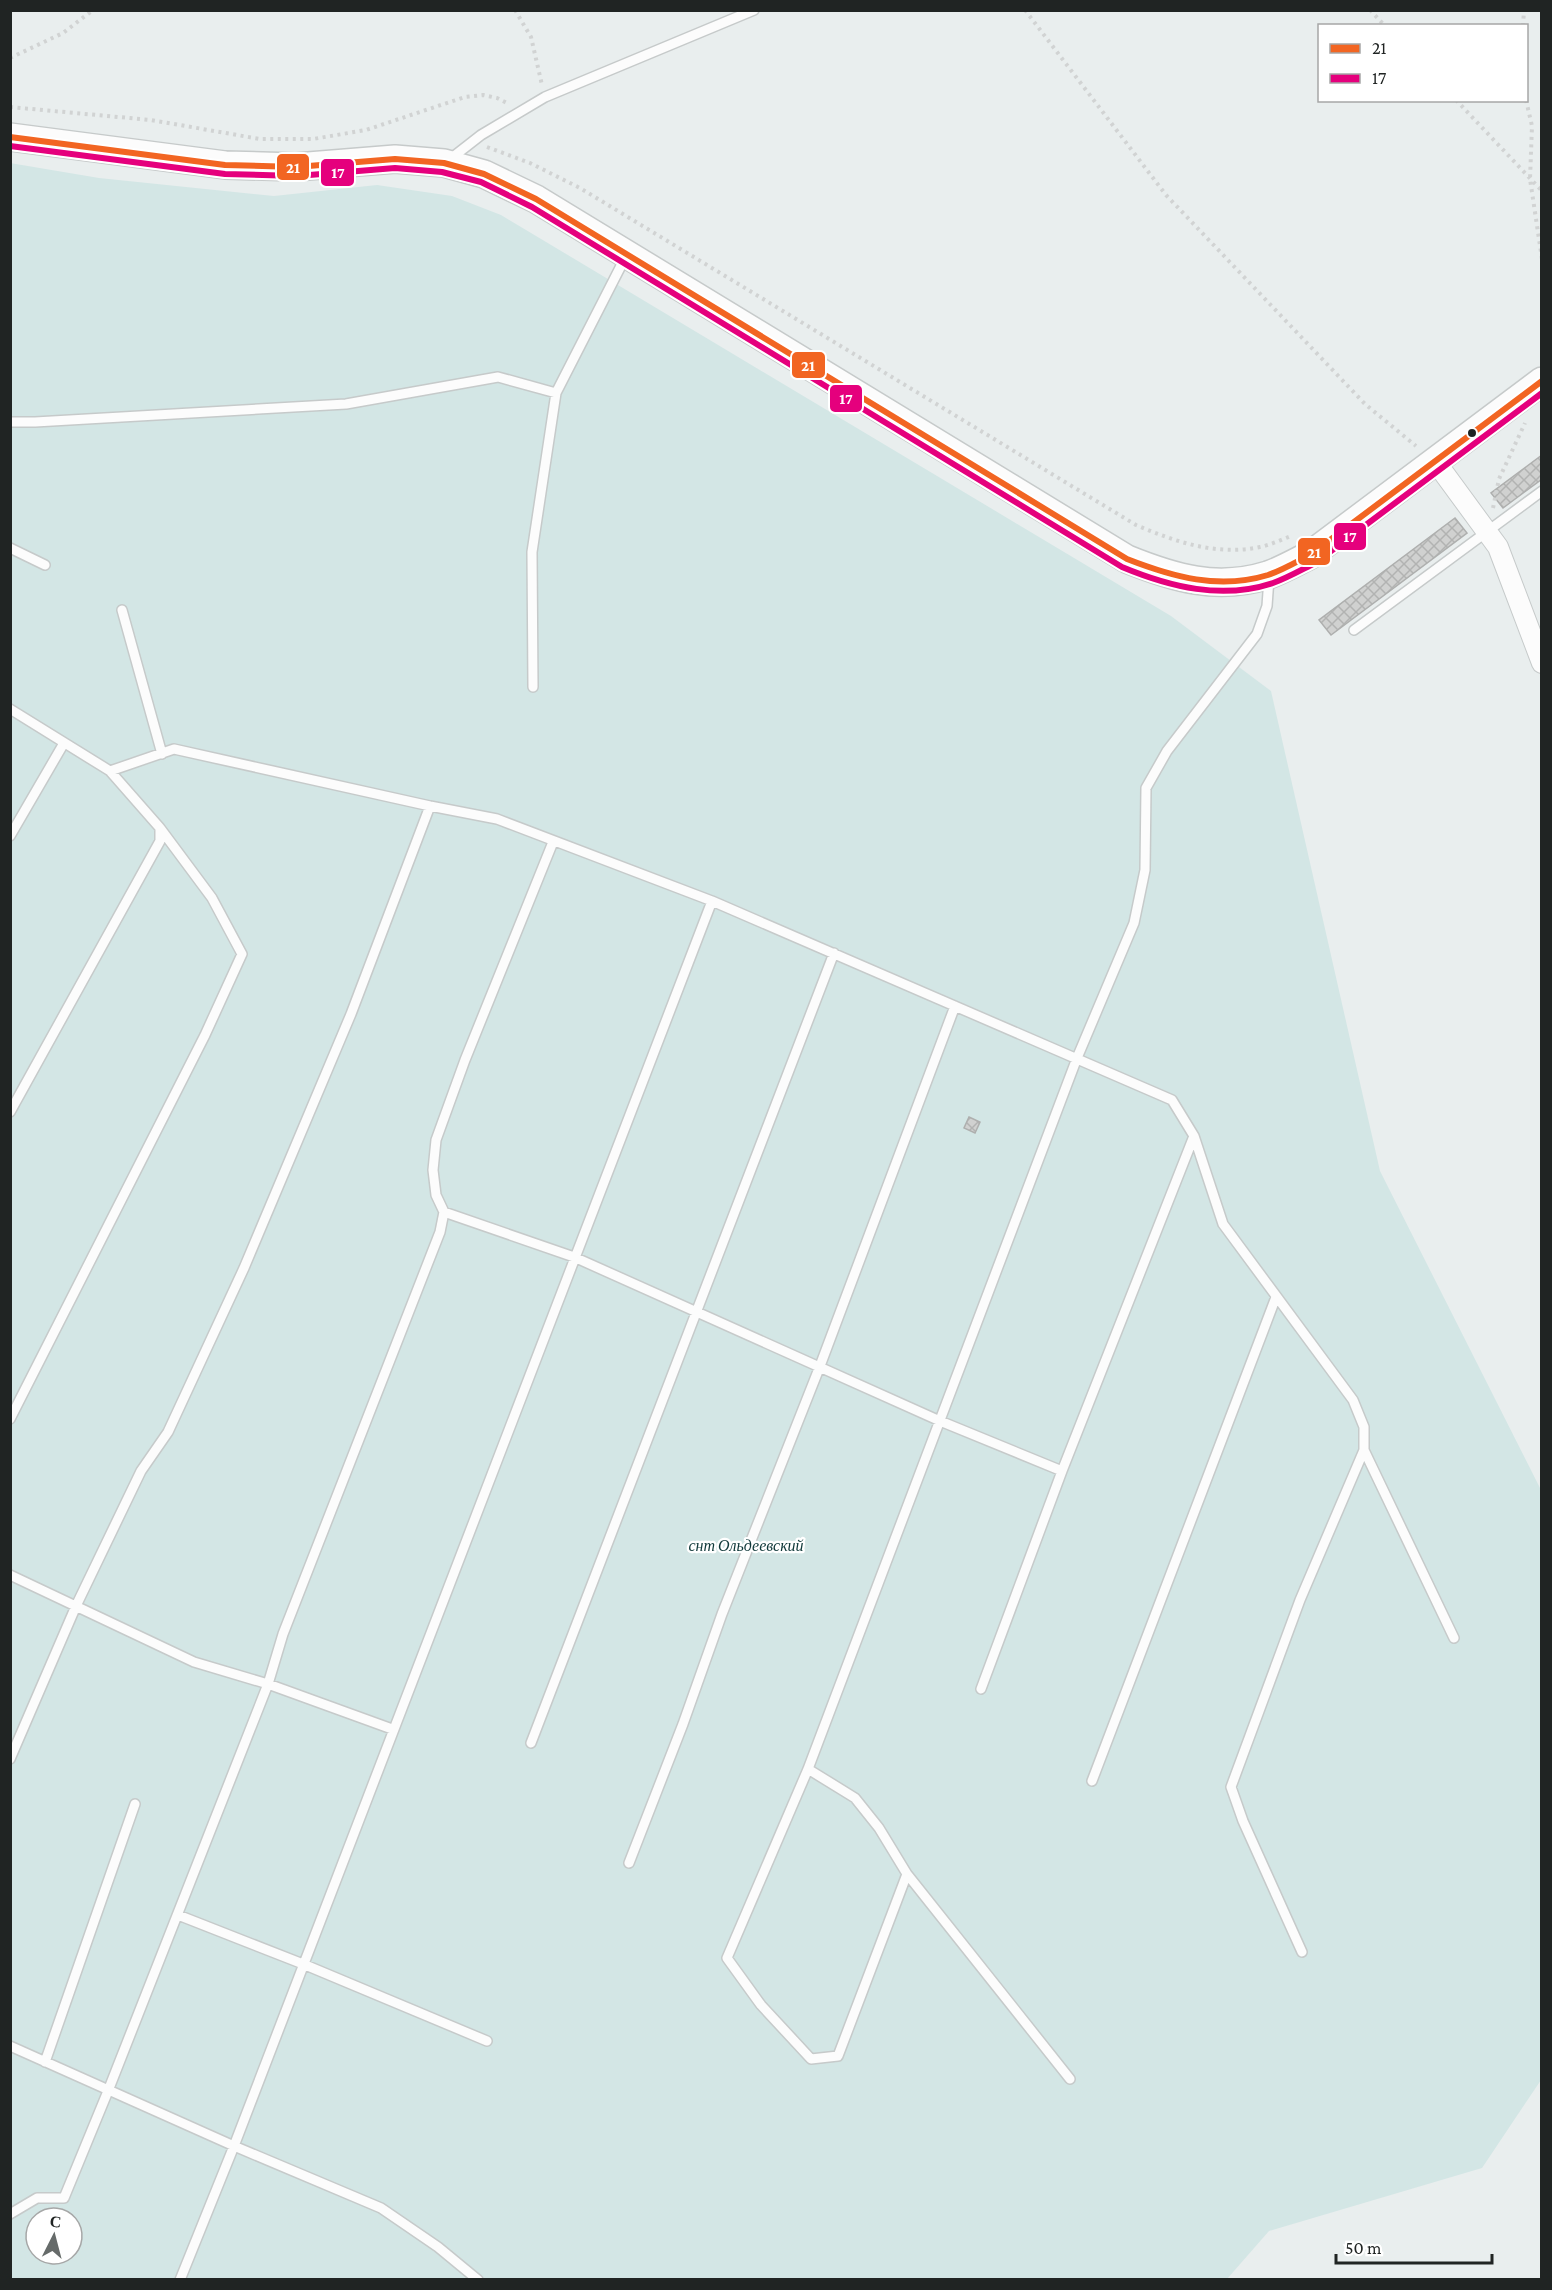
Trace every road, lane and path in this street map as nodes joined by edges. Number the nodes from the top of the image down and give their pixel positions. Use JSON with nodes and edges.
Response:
{"nodes":[{"id":1,"x":93,"y":10,"type":"edge"},
{"id":2,"x":515,"y":10,"type":"edge"},
{"id":3,"x":754,"y":10,"type":"edge"},
{"id":4,"x":1024,"y":10,"type":"edge"},
{"id":5,"x":1371,"y":10,"type":"edge"},
{"id":6,"x":1383,"y":24,"type":"edge"},
{"id":7,"x":10,"y":58,"type":"edge"},
{"id":8,"x":545,"y":97,"type":"junction"},
{"id":9,"x":1458,"y":102,"type":"edge"},
{"id":10,"x":1526,"y":102,"type":"edge"},
{"id":11,"x":10,"y":107,"type":"edge"},
{"id":12,"x":521,"y":111,"type":"junction"},
{"id":13,"x":10,"y":137,"type":"edge"},
{"id":14,"x":473,"y":141,"type":"junction"},
{"id":15,"x":444,"y":163,"type":"junction"},
{"id":16,"x":1530,"y":179,"type":"junction"},
{"id":17,"x":1542,"y":191,"type":"edge"},
{"id":18,"x":627,"y":254,"type":"junction"},
{"id":19,"x":1542,"y":259,"type":"edge"},
{"id":20,"x":1542,"y":381,"type":"edge"},
{"id":21,"x":556,"y":393,"type":"junction"},
{"id":22,"x":1528,"y":417,"type":"dead end"},
{"id":23,"x":10,"y":422,"type":"edge"},
{"id":24,"x":1423,"y":458,"type":"junction"},
{"id":25,"x":1542,"y":491,"type":"edge"},
{"id":26,"x":1300,"y":533,"type":"dead end"},
{"id":27,"x":1493,"y":539,"type":"junction"},
{"id":28,"x":10,"y":548,"type":"edge"},
{"id":29,"x":45,"y":565,"type":"dead end"},
{"id":30,"x":1269,"y":574,"type":"junction"},
{"id":31,"x":122,"y":610,"type":"dead end"},
{"id":32,"x":1354,"y":630,"type":"dead end"},
{"id":33,"x":1542,"y":663,"type":"edge"},
{"id":34,"x":533,"y":687,"type":"dead end"},
{"id":35,"x":10,"y":709,"type":"edge"},
{"id":36,"x":64,"y":743,"type":"junction"},
{"id":37,"x":162,"y":754,"type":"junction"},
{"id":38,"x":110,"y":771,"type":"junction"},
{"id":39,"x":430,"y":806,"type":"junction"},
{"id":40,"x":160,"y":828,"type":"junction"},
{"id":41,"x":10,"y":836,"type":"edge"},
{"id":42,"x":553,"y":842,"type":"junction"},
{"id":43,"x":712,"y":901,"type":"junction"},
{"id":44,"x":834,"y":953,"type":"junction"},
{"id":45,"x":955,"y":1005,"type":"junction"},
{"id":46,"x":1077,"y":1058,"type":"junction"},
{"id":47,"x":10,"y":1112,"type":"edge"},
{"id":48,"x":1194,"y":1136,"type":"junction"},
{"id":49,"x":444,"y":1212,"type":"junction"},
{"id":50,"x":574,"y":1257,"type":"junction"},
{"id":51,"x":1276,"y":1297,"type":"junction"},
{"id":52,"x":698,"y":1312,"type":"junction"},
{"id":53,"x":820,"y":1366,"type":"junction"},
{"id":54,"x":10,"y":1419,"type":"edge"},
{"id":55,"x":940,"y":1421,"type":"junction"},
{"id":56,"x":1364,"y":1450,"type":"junction"},
{"id":57,"x":1062,"y":1471,"type":"junction"},
{"id":58,"x":10,"y":1575,"type":"edge"},
{"id":59,"x":76,"y":1606,"type":"junction"},
{"id":60,"x":1454,"y":1638,"type":"dead end"},
{"id":61,"x":268,"y":1684,"type":"junction"},
{"id":62,"x":981,"y":1689,"type":"dead end"},
{"id":63,"x":392,"y":1729,"type":"junction"},
{"id":64,"x":531,"y":1743,"type":"dead end"},
{"id":65,"x":10,"y":1759,"type":"edge"},
{"id":66,"x":808,"y":1768,"type":"junction"},
{"id":67,"x":1092,"y":1781,"type":"dead end"},
{"id":68,"x":135,"y":1804,"type":"dead end"},
{"id":69,"x":629,"y":1863,"type":"dead end"},
{"id":70,"x":908,"y":1874,"type":"junction"},
{"id":71,"x":178,"y":1915,"type":"junction"},
{"id":72,"x":1302,"y":1952,"type":"dead end"},
{"id":73,"x":303,"y":1964,"type":"junction"},
{"id":74,"x":487,"y":2041,"type":"dead end"},
{"id":75,"x":10,"y":2046,"type":"edge"},
{"id":76,"x":45,"y":2062,"type":"junction"},
{"id":77,"x":1070,"y":2079,"type":"dead end"},
{"id":78,"x":108,"y":2091,"type":"junction"},
{"id":79,"x":234,"y":2146,"type":"junction"},
{"id":80,"x":10,"y":2214,"type":"edge"},
{"id":81,"x":180,"y":2280,"type":"edge"},
{"id":82,"x":478,"y":2280,"type":"edge"}],
"edges":[{"from":1,"to":7,"type":"path"},
{"from":2,"to":8,"type":"path"},
{"from":3,"to":8,"type":"lane"},
{"from":4,"to":24,"type":"path"},
{"from":5,"to":6,"type":"path"},
{"from":8,"to":12,"type":"lane"},
{"from":9,"to":16,"type":"path"},
{"from":10,"to":16,"type":"path"},
{"from":11,"to":12,"type":"path"},
{"from":12,"to":14,"type":"lane"},
{"from":13,"to":15,"type":"street"},
{"from":14,"to":15,"type":"lane"},
{"from":14,"to":26,"type":"path"},
{"from":15,"to":18,"type":"street"},
{"from":16,"to":17,"type":"path"},
{"from":16,"to":19,"type":"path"},
{"from":18,"to":21,"type":"lane"},
{"from":18,"to":30,"type":"street"},
{"from":20,"to":24,"type":"street"},
{"from":21,"to":23,"type":"lane"},
{"from":21,"to":34,"type":"lane"},
{"from":22,"to":27,"type":"path"},
{"from":24,"to":27,"type":"street"},
{"from":24,"to":30,"type":"street"},
{"from":25,"to":27,"type":"lane"},
{"from":27,"to":32,"type":"lane"},
{"from":27,"to":33,"type":"street"},
{"from":28,"to":29,"type":"lane"},
{"from":30,"to":46,"type":"lane"},
{"from":31,"to":37,"type":"lane"},
{"from":35,"to":36,"type":"lane"},
{"from":36,"to":38,"type":"lane"},
{"from":36,"to":41,"type":"lane"},
{"from":37,"to":38,"type":"lane"},
{"from":37,"to":39,"type":"lane"},
{"from":38,"to":40,"type":"lane"},
{"from":39,"to":42,"type":"lane"},
{"from":39,"to":59,"type":"lane"},
{"from":40,"to":47,"type":"lane"},
{"from":40,"to":54,"type":"lane"},
{"from":42,"to":43,"type":"lane"},
{"from":42,"to":49,"type":"lane"},
{"from":43,"to":44,"type":"lane"},
{"from":43,"to":50,"type":"lane"},
{"from":44,"to":45,"type":"lane"},
{"from":44,"to":52,"type":"lane"},
{"from":45,"to":46,"type":"lane"},
{"from":45,"to":53,"type":"lane"},
{"from":46,"to":48,"type":"lane"},
{"from":46,"to":55,"type":"lane"},
{"from":48,"to":51,"type":"lane"},
{"from":48,"to":57,"type":"lane"},
{"from":49,"to":50,"type":"lane"},
{"from":49,"to":61,"type":"lane"},
{"from":50,"to":52,"type":"lane"},
{"from":50,"to":63,"type":"lane"},
{"from":51,"to":56,"type":"lane"},
{"from":51,"to":67,"type":"lane"},
{"from":52,"to":53,"type":"lane"},
{"from":52,"to":64,"type":"lane"},
{"from":53,"to":55,"type":"lane"},
{"from":53,"to":69,"type":"lane"},
{"from":55,"to":57,"type":"lane"},
{"from":55,"to":66,"type":"lane"},
{"from":56,"to":60,"type":"lane"},
{"from":56,"to":72,"type":"lane"},
{"from":57,"to":62,"type":"lane"},
{"from":58,"to":59,"type":"lane"},
{"from":59,"to":61,"type":"lane"},
{"from":59,"to":65,"type":"lane"},
{"from":61,"to":63,"type":"lane"},
{"from":61,"to":71,"type":"lane"},
{"from":63,"to":73,"type":"lane"},
{"from":66,"to":70,"type":"lane"},
{"from":66,"to":70,"type":"lane"},
{"from":68,"to":76,"type":"lane"},
{"from":70,"to":77,"type":"lane"},
{"from":71,"to":73,"type":"lane"},
{"from":71,"to":78,"type":"lane"},
{"from":73,"to":74,"type":"lane"},
{"from":73,"to":79,"type":"lane"},
{"from":75,"to":76,"type":"lane"},
{"from":76,"to":78,"type":"lane"},
{"from":78,"to":79,"type":"lane"},
{"from":78,"to":80,"type":"lane"},
{"from":79,"to":81,"type":"lane"},
{"from":79,"to":82,"type":"lane"}]}
